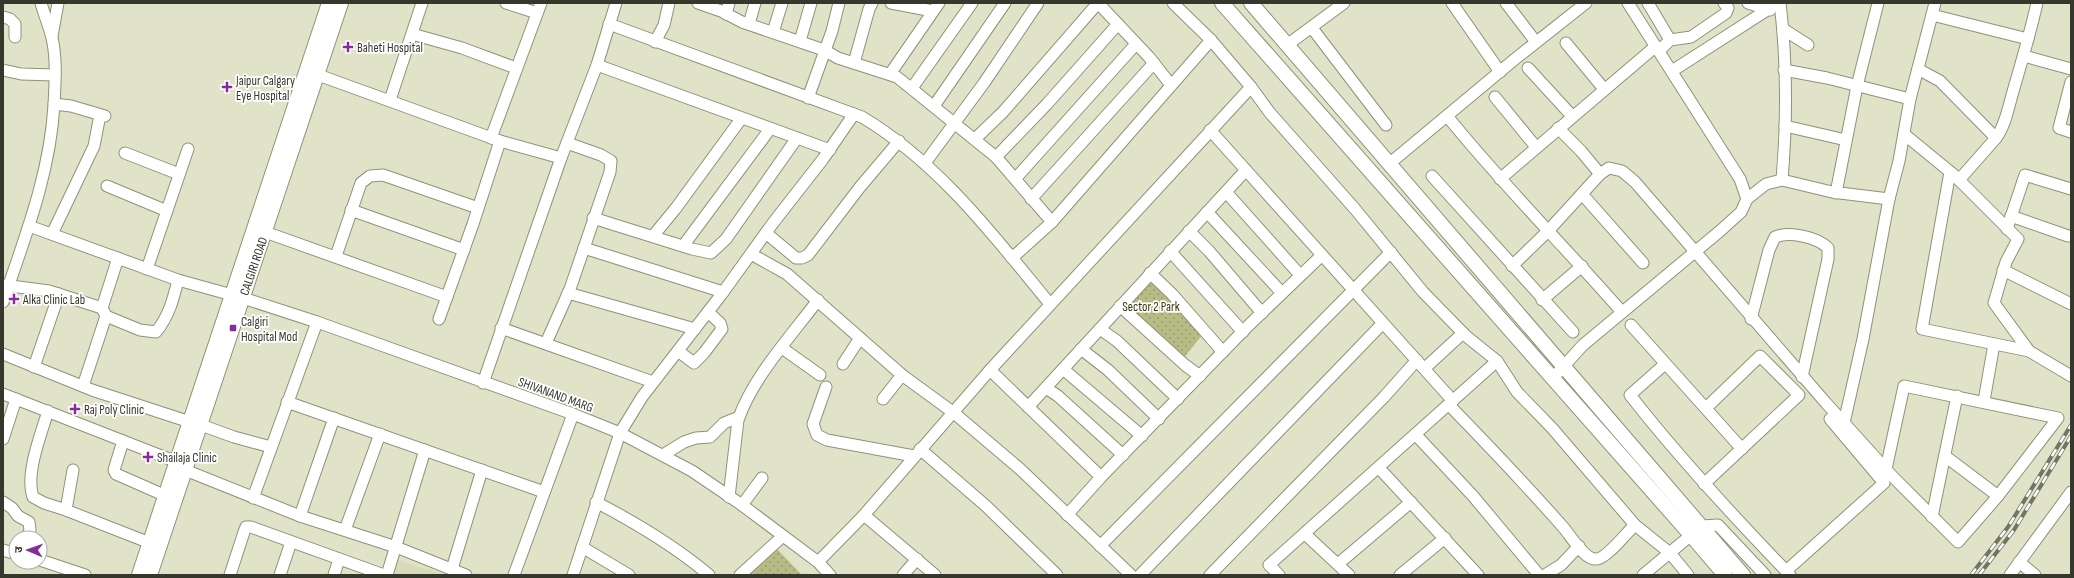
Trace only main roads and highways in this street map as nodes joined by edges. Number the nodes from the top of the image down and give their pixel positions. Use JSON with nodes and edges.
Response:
{"nodes":[{"id":1,"x":329,"y":3,"type":"edge"},
{"id":2,"x":341,"y":3,"type":"edge"},
{"id":3,"x":1222,"y":3,"type":"edge"},
{"id":4,"x":1251,"y":3,"type":"edge"},
{"id":5,"x":311,"y":73,"type":"junction"},
{"id":6,"x":238,"y":297,"type":"junction"},
{"id":7,"x":181,"y":466,"type":"junction"},
{"id":8,"x":1697,"y":530,"type":"junction"},
{"id":9,"x":139,"y":575,"type":"edge"},
{"id":10,"x":150,"y":575,"type":"edge"},
{"id":11,"x":1724,"y":575,"type":"edge"},
{"id":12,"x":1743,"y":575,"type":"edge"}],
"edges":[{"from":1,"to":5,"type":"main road","name":"CALGIRI ROAD"},
{"from":2,"to":5,"type":"main road","name":"CALGIRI ROAD"},
{"from":3,"to":8,"type":"main road"},
{"from":4,"to":8,"type":"main road"},
{"from":5,"to":6,"type":"main road","name":"CALGIRI ROAD"},
{"from":5,"to":6,"type":"main road","name":"CALGIRI ROAD"},
{"from":6,"to":7,"type":"main road","name":"CALGIRI ROAD"},
{"from":7,"to":9,"type":"main road","name":"CALGIRI ROAD"},
{"from":7,"to":10,"type":"main road","name":"CALGIRI ROAD"},
{"from":8,"to":11,"type":"main road"},
{"from":8,"to":12,"type":"main road"}]}
